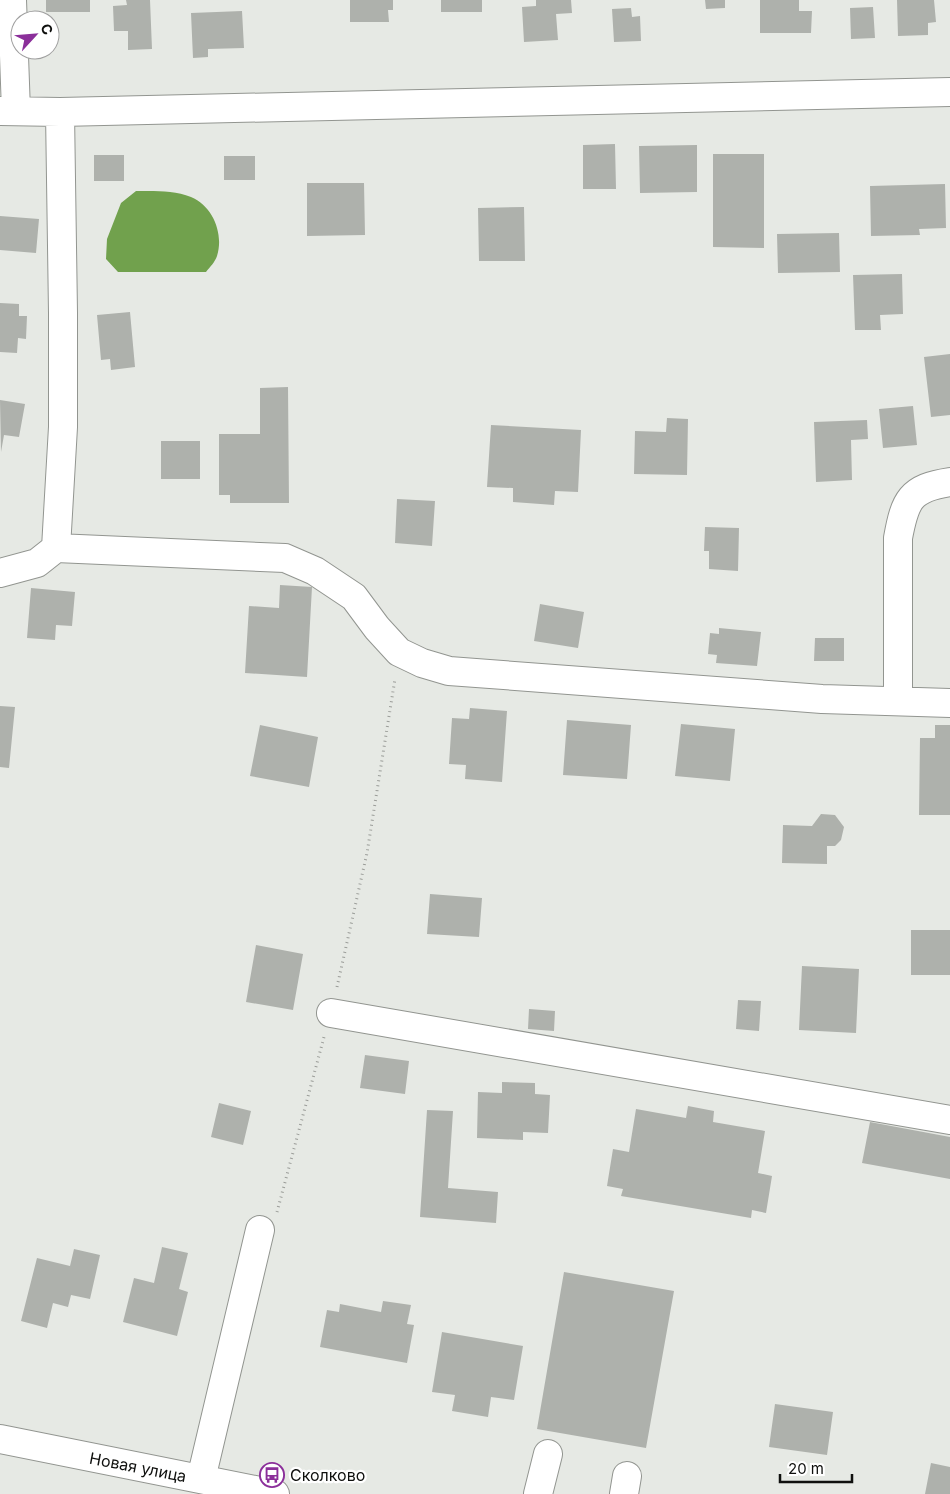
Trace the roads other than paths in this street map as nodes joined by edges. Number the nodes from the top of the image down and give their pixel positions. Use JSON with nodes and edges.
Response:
{"nodes":[{"id":1,"x":12,"y":0,"type":"edge"},
{"id":2,"x":950,"y":92,"type":"edge"},
{"id":3,"x":8,"y":111,"type":"edge"},
{"id":4,"x":60,"y":112,"type":"junction"},
{"id":5,"x":950,"y":482,"type":"edge"},
{"id":6,"x":56,"y":548,"type":"junction"},
{"id":7,"x":0,"y":573,"type":"edge"},
{"id":8,"x":898,"y":701,"type":"junction"},
{"id":9,"x":950,"y":702,"type":"edge"},
{"id":10,"x":331,"y":1013,"type":"road end"},
{"id":11,"x":950,"y":1120,"type":"edge"},
{"id":12,"x":268,"y":1222,"type":"road end"},
{"id":13,"x":0,"y":1439,"type":"edge"},
{"id":14,"x":548,"y":1454,"type":"dead end"},
{"id":15,"x":201,"y":1479,"type":"junction"},
{"id":16,"x":275,"y":1494,"type":"edge"},
{"id":17,"x":538,"y":1494,"type":"edge"}],
"edges":[{"from":1,"to":3,"type":"street"},
{"from":2,"to":4,"type":"street"},
{"from":3,"to":4,"type":"street"},
{"from":4,"to":6,"type":"street"},
{"from":5,"to":8,"type":"street"},
{"from":6,"to":7,"type":"street"},
{"from":6,"to":8,"type":"street"},
{"from":8,"to":9,"type":"street"},
{"from":10,"to":11,"type":"street"},
{"from":12,"to":15,"type":"street"},
{"from":13,"to":15,"type":"street","name":"Новая улица"},
{"from":14,"to":17,"type":"street"},
{"from":15,"to":16,"type":"street","name":"Новая улица"}]}
